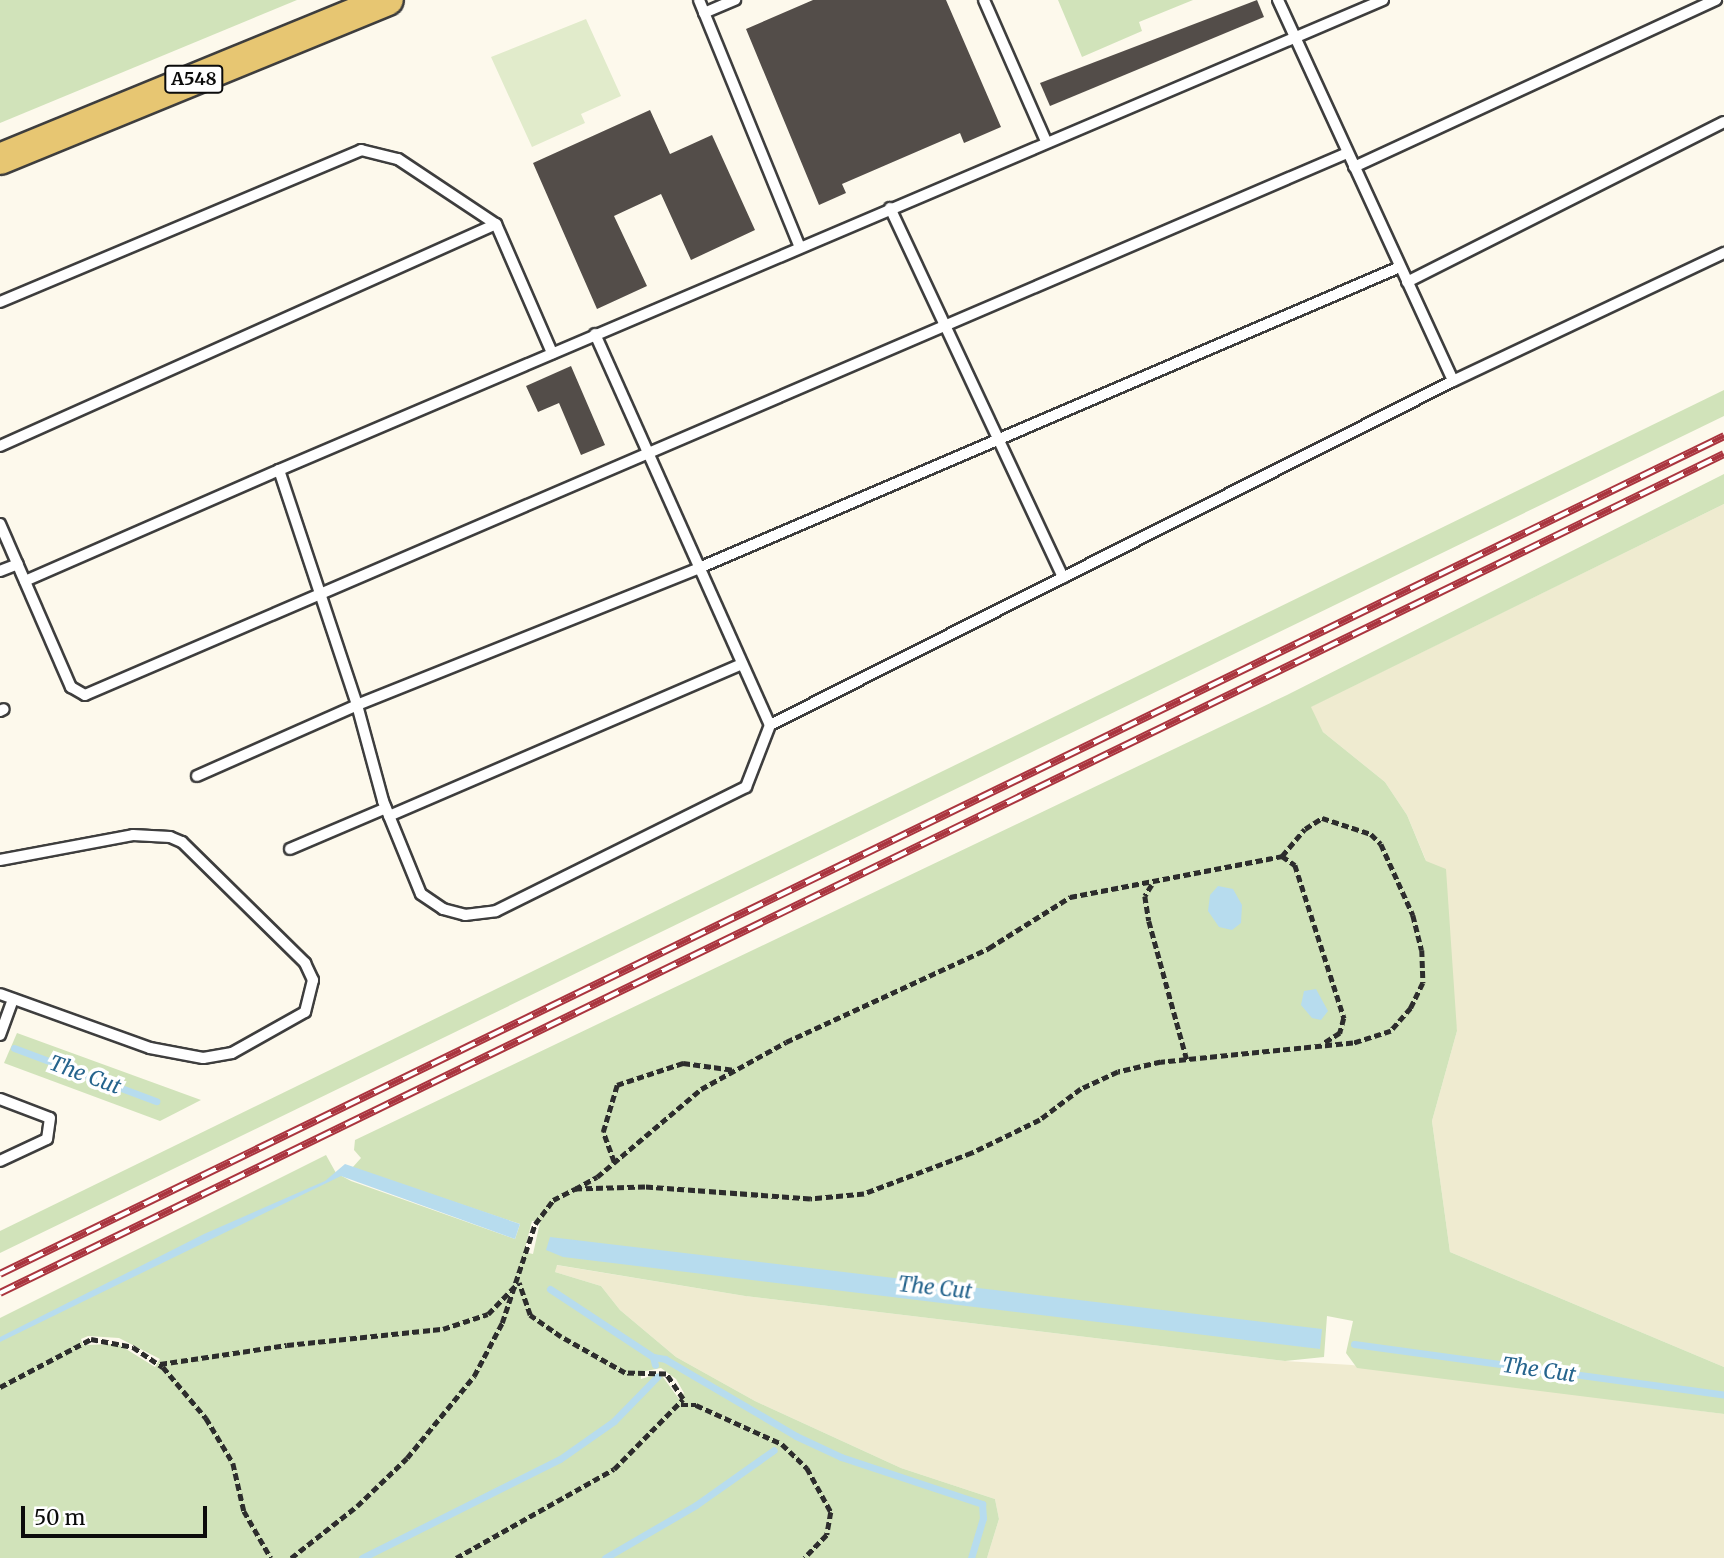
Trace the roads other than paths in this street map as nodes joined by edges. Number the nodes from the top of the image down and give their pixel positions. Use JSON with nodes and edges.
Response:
{"nodes":[{"id":1,"x":388,"y":0,"type":"edge"},
{"id":2,"x":699,"y":0,"type":"edge"},
{"id":3,"x":735,"y":0,"type":"edge"},
{"id":4,"x":984,"y":0,"type":"edge"},
{"id":5,"x":1278,"y":0,"type":"edge"},
{"id":6,"x":1383,"y":0,"type":"edge"},
{"id":7,"x":1716,"y":0,"type":"edge"},
{"id":8,"x":704,"y":13,"type":"junction"},
{"id":9,"x":1293,"y":36,"type":"junction"},
{"id":10,"x":1724,"y":122,"type":"edge"},
{"id":11,"x":1046,"y":141,"type":"junction"},
{"id":12,"x":1348,"y":153,"type":"junction"},
{"id":13,"x":0,"y":159,"type":"edge"},
{"id":14,"x":1354,"y":167,"type":"junction"},
{"id":15,"x":890,"y":208,"type":"junction"},
{"id":16,"x":496,"y":224,"type":"junction"},
{"id":17,"x":800,"y":247,"type":"junction"},
{"id":18,"x":1724,"y":253,"type":"edge"},
{"id":19,"x":1400,"y":267,"type":"junction"},
{"id":20,"x":1407,"y":282,"type":"junction"},
{"id":21,"x":0,"y":302,"type":"edge"},
{"id":22,"x":945,"y":326,"type":"junction"},
{"id":23,"x":595,"y":334,"type":"junction"},
{"id":24,"x":552,"y":353,"type":"junction"},
{"id":25,"x":1453,"y":382,"type":"junction"},
{"id":26,"x":998,"y":439,"type":"junction"},
{"id":27,"x":0,"y":446,"type":"edge"},
{"id":28,"x":649,"y":454,"type":"junction"},
{"id":29,"x":279,"y":470,"type":"junction"},
{"id":30,"x":0,"y":524,"type":"edge"},
{"id":31,"x":18,"y":564,"type":"junction"},
{"id":32,"x":699,"y":568,"type":"junction"},
{"id":33,"x":0,"y":571,"type":"edge"},
{"id":34,"x":1063,"y":578,"type":"junction"},
{"id":35,"x":25,"y":581,"type":"junction"},
{"id":36,"x":321,"y":595,"type":"junction"},
{"id":37,"x":742,"y":664,"type":"junction"},
{"id":38,"x":357,"y":705,"type":"junction"},
{"id":39,"x":769,"y":725,"type":"junction"},
{"id":40,"x":197,"y":776,"type":"dead end"},
{"id":41,"x":388,"y":812,"type":"junction"},
{"id":42,"x":290,"y":849,"type":"dead end"},
{"id":43,"x":0,"y":860,"type":"edge"},
{"id":44,"x":0,"y":994,"type":"edge"},
{"id":45,"x":13,"y":999,"type":"junction"},
{"id":46,"x":0,"y":1035,"type":"edge"},
{"id":47,"x":0,"y":1098,"type":"edge"},
{"id":48,"x":0,"y":1161,"type":"edge"}],
"edges":[{"from":1,"to":13,"type":"main road","number":"A548"},
{"from":2,"to":8,"type":"lane"},
{"from":3,"to":8,"type":"lane"},
{"from":4,"to":11,"type":"lane"},
{"from":5,"to":9,"type":"lane"},
{"from":6,"to":9,"type":"lane"},
{"from":7,"to":14,"type":"lane"},
{"from":8,"to":17,"type":"lane"},
{"from":9,"to":11,"type":"lane"},
{"from":9,"to":12,"type":"lane"},
{"from":10,"to":20,"type":"lane"},
{"from":11,"to":15,"type":"lane"},
{"from":12,"to":14,"type":"lane"},
{"from":12,"to":22,"type":"lane"},
{"from":14,"to":19,"type":"lane"},
{"from":15,"to":17,"type":"lane"},
{"from":15,"to":22,"type":"lane"},
{"from":16,"to":21,"type":"lane"},
{"from":16,"to":24,"type":"lane"},
{"from":16,"to":27,"type":"lane"},
{"from":17,"to":23,"type":"lane"},
{"from":18,"to":25,"type":"lane"},
{"from":19,"to":20,"type":"lane"},
{"from":19,"to":26,"type":"lane"},
{"from":20,"to":25,"type":"lane"},
{"from":22,"to":26,"type":"lane"},
{"from":22,"to":28,"type":"lane"},
{"from":23,"to":24,"type":"lane"},
{"from":23,"to":28,"type":"lane"},
{"from":24,"to":29,"type":"lane"},
{"from":25,"to":34,"type":"lane"},
{"from":26,"to":32,"type":"lane"},
{"from":26,"to":34,"type":"lane"},
{"from":28,"to":32,"type":"lane"},
{"from":28,"to":36,"type":"lane"},
{"from":29,"to":35,"type":"lane"},
{"from":29,"to":36,"type":"lane"},
{"from":30,"to":31,"type":"lane"},
{"from":31,"to":33,"type":"lane"},
{"from":31,"to":35,"type":"lane"},
{"from":32,"to":37,"type":"lane"},
{"from":32,"to":38,"type":"lane"},
{"from":34,"to":39,"type":"lane"},
{"from":35,"to":36,"type":"lane"},
{"from":36,"to":38,"type":"lane"},
{"from":37,"to":39,"type":"lane"},
{"from":37,"to":41,"type":"lane"},
{"from":38,"to":40,"type":"lane"},
{"from":38,"to":41,"type":"lane"},
{"from":39,"to":41,"type":"lane"},
{"from":41,"to":42,"type":"lane"},
{"from":43,"to":45,"type":"lane"},
{"from":44,"to":45,"type":"lane"},
{"from":45,"to":46,"type":"lane"},
{"from":47,"to":48,"type":"lane"}]}
